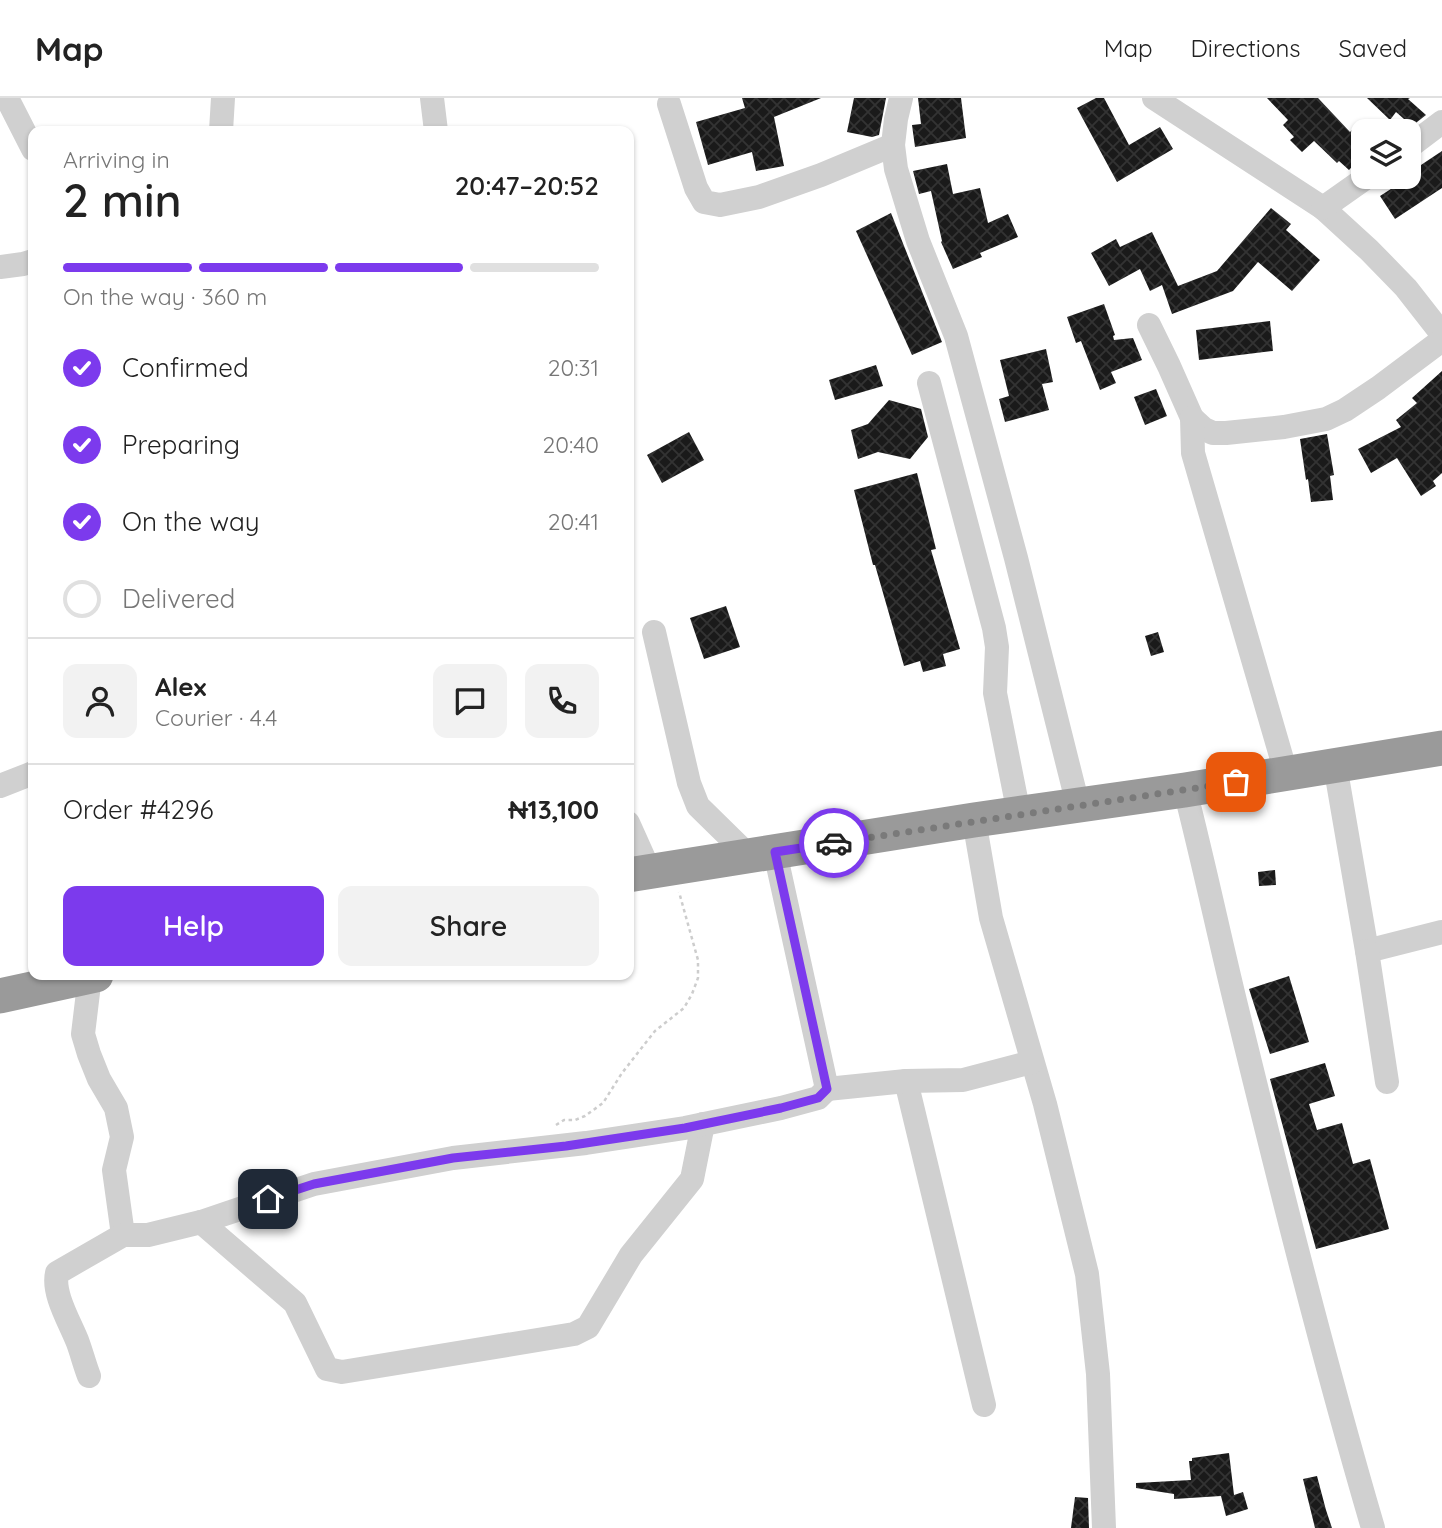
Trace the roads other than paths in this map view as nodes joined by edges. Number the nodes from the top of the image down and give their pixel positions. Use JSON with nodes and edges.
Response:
{"nodes":[{"id":1,"x":6,"y":98,"type":"edge"},
{"id":2,"x":223,"y":98,"type":"edge"},
{"id":3,"x":432,"y":98,"type":"edge"},
{"id":4,"x":901,"y":98,"type":"edge"},
{"id":5,"x":1154,"y":98,"type":"edge"},
{"id":6,"x":669,"y":104,"type":"dead end"},
{"id":7,"x":1442,"y":122,"type":"edge"},
{"id":8,"x":221,"y":126,"type":"edge"},
{"id":9,"x":435,"y":126,"type":"edge"},
{"id":10,"x":1421,"y":138,"type":"edge"},
{"id":11,"x":28,"y":140,"type":"edge"},
{"id":12,"x":893,"y":145,"type":"junction"},
{"id":13,"x":1351,"y":188,"type":"edge"},
{"id":14,"x":1323,"y":208,"type":"junction"},
{"id":15,"x":28,"y":262,"type":"edge"},
{"id":16,"x":0,"y":267,"type":"edge"},
{"id":17,"x":1149,"y":325,"type":"dead end"},
{"id":18,"x":1442,"y":334,"type":"edge"},
{"id":19,"x":1442,"y":340,"type":"edge"},
{"id":20,"x":929,"y":383,"type":"dead end"},
{"id":21,"x":1192,"y":418,"type":"junction"},
{"id":22,"x":654,"y":632,"type":"dead end"},
{"id":23,"x":1442,"y":748,"type":"edge"},
{"id":24,"x":1335,"y":765,"type":"junction"},
{"id":25,"x":1286,"y":773,"type":"junction"},
{"id":26,"x":28,"y":775,"type":"edge"},
{"id":27,"x":0,"y":786,"type":"edge"},
{"id":28,"x":1185,"y":790,"type":"junction"},
{"id":29,"x":1078,"y":805,"type":"junction"},
{"id":30,"x":1019,"y":814,"type":"junction"},
{"id":31,"x":974,"y":820,"type":"junction"},
{"id":32,"x":634,"y":837,"type":"edge"},
{"id":33,"x":762,"y":854,"type":"junction"},
{"id":34,"x":651,"y":872,"type":"edge"},
{"id":35,"x":1442,"y":932,"type":"edge"},
{"id":36,"x":1367,"y":951,"type":"junction"},
{"id":37,"x":71,"y":980,"type":"edge"},
{"id":38,"x":92,"y":980,"type":"edge"},
{"id":39,"x":0,"y":996,"type":"edge"},
{"id":40,"x":1032,"y":1062,"type":"junction"},
{"id":41,"x":906,"y":1081,"type":"junction"},
{"id":42,"x":1387,"y":1082,"type":"dead end"},
{"id":43,"x":827,"y":1089,"type":"junction"},
{"id":44,"x":703,"y":1124,"type":"junction"},
{"id":45,"x":201,"y":1222,"type":"junction"},
{"id":46,"x":123,"y":1235,"type":"junction"},
{"id":47,"x":89,"y":1376,"type":"dead end"},
{"id":48,"x":984,"y":1405,"type":"dead end"},
{"id":49,"x":1104,"y":1528,"type":"edge"},
{"id":50,"x":1373,"y":1528,"type":"edge"}],
"edges":[{"from":1,"to":11,"type":"street"},
{"from":2,"to":8,"type":"street"},
{"from":3,"to":9,"type":"street"},
{"from":4,"to":12,"type":"street"},
{"from":5,"to":14,"type":"street"},
{"from":6,"to":12,"type":"street"},
{"from":7,"to":10,"type":"street"},
{"from":12,"to":29,"type":"street"},
{"from":13,"to":14,"type":"street"},
{"from":14,"to":18,"type":"street"},
{"from":15,"to":16,"type":"street"},
{"from":17,"to":21,"type":"street"},
{"from":19,"to":21,"type":"street"},
{"from":20,"to":30,"type":"street"},
{"from":21,"to":25,"type":"street"},
{"from":22,"to":33,"type":"street"},
{"from":23,"to":24,"type":"highway"},
{"from":24,"to":25,"type":"highway"},
{"from":24,"to":36,"type":"street"},
{"from":25,"to":28,"type":"highway"},
{"from":26,"to":27,"type":"street"},
{"from":28,"to":29,"type":"highway"},
{"from":28,"to":50,"type":"street"},
{"from":29,"to":30,"type":"highway"},
{"from":30,"to":31,"type":"highway"},
{"from":31,"to":33,"type":"highway"},
{"from":31,"to":40,"type":"street"},
{"from":32,"to":34,"type":"street"},
{"from":33,"to":34,"type":"highway"},
{"from":33,"to":43,"type":"street"},
{"from":35,"to":36,"type":"street"},
{"from":36,"to":42,"type":"street"},
{"from":37,"to":39,"type":"highway"},
{"from":38,"to":46,"type":"street"},
{"from":40,"to":41,"type":"street"},
{"from":40,"to":49,"type":"street"},
{"from":41,"to":43,"type":"street"},
{"from":41,"to":48,"type":"street"},
{"from":43,"to":44,"type":"street"},
{"from":44,"to":45,"type":"street"},
{"from":44,"to":45,"type":"street"},
{"from":45,"to":46,"type":"street"},
{"from":46,"to":47,"type":"street"}]}
